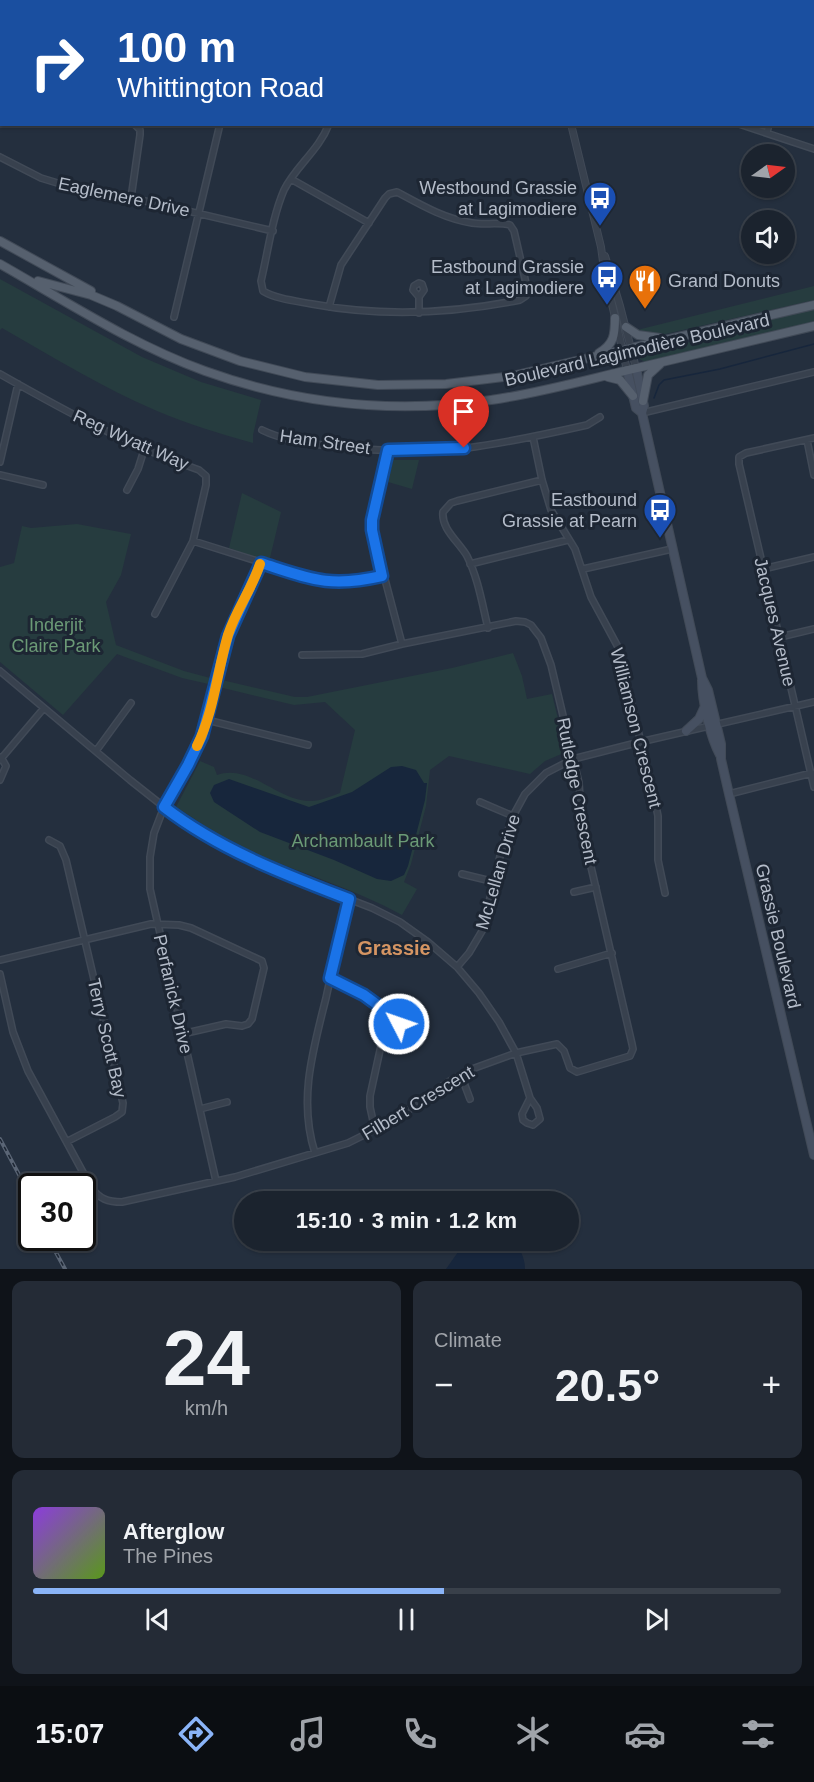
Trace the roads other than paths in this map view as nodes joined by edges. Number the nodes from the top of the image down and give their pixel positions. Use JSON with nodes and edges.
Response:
{"nodes":[{"id":1,"x":136,"y":126,"type":"edge"},
{"id":2,"x":220,"y":126,"type":"edge"},
{"id":3,"x":328,"y":126,"type":"edge"},
{"id":4,"x":571,"y":126,"type":"edge"},
{"id":5,"x":745,"y":126,"type":"edge"},
{"id":6,"x":769,"y":126,"type":"edge"},
{"id":7,"x":767,"y":133,"type":"junction"},
{"id":8,"x":814,"y":149,"type":"edge"},
{"id":9,"x":0,"y":157,"type":"edge"},
{"id":10,"x":291,"y":179,"type":"junction"},
{"id":11,"x":131,"y":198,"type":"junction"},
{"id":12,"x":199,"y":213,"type":"junction"},
{"id":13,"x":369,"y":223,"type":"junction"},
{"id":14,"x":273,"y":231,"type":"junction"},
{"id":15,"x":0,"y":241,"type":"edge"},
{"id":16,"x":601,"y":247,"type":"junction"},
{"id":17,"x":0,"y":264,"type":"edge"},
{"id":18,"x":25,"y":278,"type":"junction"},
{"id":19,"x":419,"y":297,"type":"dead end"},
{"id":20,"x":814,"y":305,"type":"edge"},
{"id":21,"x":117,"y":306,"type":"junction"},
{"id":22,"x":329,"y":307,"type":"junction"},
{"id":23,"x":419,"y":313,"type":"junction"},
{"id":24,"x":174,"y":317,"type":"dead end"},
{"id":25,"x":615,"y":318,"type":"junction"},
{"id":26,"x":814,"y":326,"type":"edge"},
{"id":27,"x":626,"y":327,"type":"junction"},
{"id":28,"x":676,"y":338,"type":"junction"},
{"id":29,"x":627,"y":349,"type":"junction"},
{"id":30,"x":588,"y":358,"type":"junction"},
{"id":31,"x":666,"y":361,"type":"junction"},
{"id":32,"x":632,"y":369,"type":"junction"},
{"id":33,"x":814,"y":372,"type":"edge"},
{"id":34,"x":0,"y":374,"type":"edge"},
{"id":35,"x":590,"y":379,"type":"junction"},
{"id":36,"x":18,"y":384,"type":"junction"},
{"id":37,"x":633,"y":396,"type":"junction"},
{"id":38,"x":643,"y":401,"type":"junction"},
{"id":39,"x":642,"y":413,"type":"junction"},
{"id":40,"x":600,"y":417,"type":"dead end"},
{"id":41,"x":262,"y":430,"type":"dead end"},
{"id":42,"x":533,"y":437,"type":"junction"},
{"id":43,"x":814,"y":438,"type":"edge"},
{"id":44,"x":807,"y":440,"type":"junction"},
{"id":45,"x":144,"y":450,"type":"junction"},
{"id":46,"x":388,"y":450,"type":"junction"},
{"id":47,"x":0,"y":462,"type":"edge"},
{"id":48,"x":0,"y":475,"type":"edge"},
{"id":49,"x":814,"y":475,"type":"edge"},
{"id":50,"x":542,"y":480,"type":"junction"},
{"id":51,"x":42,"y":485,"type":"dead end"},
{"id":52,"x":127,"y":490,"type":"dead end"},
{"id":53,"x":568,"y":540,"type":"junction"},
{"id":54,"x":193,"y":541,"type":"junction"},
{"id":55,"x":672,"y":549,"type":"junction"},
{"id":56,"x":814,"y":557,"type":"edge"},
{"id":57,"x":261,"y":563,"type":"junction"},
{"id":58,"x":470,"y":564,"type":"junction"},
{"id":59,"x":583,"y":569,"type":"junction"},
{"id":60,"x":763,"y":569,"type":"junction"},
{"id":61,"x":382,"y":576,"type":"junction"},
{"id":62,"x":154,"y":614,"type":"dead end"},
{"id":63,"x":488,"y":628,"type":"junction"},
{"id":64,"x":814,"y":629,"type":"edge"},
{"id":65,"x":780,"y":637,"type":"junction"},
{"id":66,"x":402,"y":644,"type":"junction"},
{"id":67,"x":302,"y":655,"type":"dead end"},
{"id":68,"x":0,"y":671,"type":"edge"},
{"id":69,"x":702,"y":678,"type":"junction"},
{"id":70,"x":814,"y":702,"type":"edge"},
{"id":71,"x":131,"y":703,"type":"dead end"},
{"id":72,"x":705,"y":705,"type":"junction"},
{"id":73,"x":795,"y":706,"type":"junction"},
{"id":74,"x":44,"y":708,"type":"junction"},
{"id":75,"x":207,"y":720,"type":"junction"},
{"id":76,"x":714,"y":726,"type":"junction"},
{"id":77,"x":686,"y":731,"type":"junction"},
{"id":78,"x":640,"y":742,"type":"junction"},
{"id":79,"x":308,"y":745,"type":"dead end"},
{"id":80,"x":96,"y":752,"type":"junction"},
{"id":81,"x":1,"y":758,"type":"edge"},
{"id":82,"x":573,"y":759,"type":"junction"},
{"id":83,"x":812,"y":773,"type":"edge"},
{"id":84,"x":0,"y":780,"type":"edge"},
{"id":85,"x":814,"y":787,"type":"edge"},
{"id":86,"x":729,"y":794,"type":"junction"},
{"id":87,"x":480,"y":802,"type":"dead end"},
{"id":88,"x":164,"y":807,"type":"junction"},
{"id":89,"x":513,"y":816,"type":"junction"},
{"id":90,"x":49,"y":840,"type":"dead end"},
{"id":91,"x":462,"y":874,"type":"dead end"},
{"id":92,"x":495,"y":882,"type":"junction"},
{"id":93,"x":596,"y":887,"type":"junction"},
{"id":94,"x":574,"y":892,"type":"dead end"},
{"id":95,"x":665,"y":892,"type":"dead end"},
{"id":96,"x":349,"y":899,"type":"junction"},
{"id":97,"x":157,"y":924,"type":"junction"},
{"id":98,"x":84,"y":939,"type":"junction"},
{"id":99,"x":612,"y":953,"type":"junction"},
{"id":100,"x":0,"y":960,"type":"edge"},
{"id":101,"x":457,"y":967,"type":"junction"},
{"id":102,"x":558,"y":969,"type":"dead end"},
{"id":103,"x":0,"y":974,"type":"edge"},
{"id":104,"x":330,"y":978,"type":"junction"},
{"id":105,"x":386,"y":1013,"type":"junction"},
{"id":106,"x":385,"y":1027,"type":"junction"},
{"id":107,"x":182,"y":1034,"type":"junction"},
{"id":108,"x":516,"y":1053,"type":"junction"},
{"id":109,"x":461,"y":1075,"type":"junction"},
{"id":110,"x":530,"y":1098,"type":"junction"},
{"id":111,"x":470,"y":1099,"type":"dead end"},
{"id":112,"x":227,"y":1102,"type":"dead end"},
{"id":113,"x":200,"y":1109,"type":"junction"},
{"id":114,"x":375,"y":1130,"type":"junction"},
{"id":115,"x":68,"y":1141,"type":"junction"},
{"id":116,"x":315,"y":1153,"type":"junction"},
{"id":117,"x":814,"y":1155,"type":"edge"},
{"id":118,"x":216,"y":1181,"type":"junction"}],
"edges":[{"from":1,"to":11,"type":"street"},
{"from":2,"to":12,"type":"street","name":"Eaglemere Drive"},
{"from":3,"to":10,"type":"street"},
{"from":4,"to":16,"type":"street","name":"Grassie Boulevard"},
{"from":5,"to":7,"type":"street"},
{"from":6,"to":7,"type":"street"},
{"from":7,"to":8,"type":"street"},
{"from":9,"to":11,"type":"street","name":"Eaglemere Drive"},
{"from":10,"to":13,"type":"street"},
{"from":10,"to":14,"type":"street"},
{"from":11,"to":12,"type":"street","name":"Eaglemere Drive"},
{"from":12,"to":14,"type":"street"},
{"from":12,"to":24,"type":"street"},
{"from":13,"to":22,"type":"street"},
{"from":13,"to":23,"type":"street"},
{"from":14,"to":22,"type":"street"},
{"from":15,"to":21,"type":"main road"},
{"from":16,"to":25,"type":"street","name":"Grassie Boulevard"},
{"from":16,"to":27,"type":"street","name":"Grassie Boulevard"},
{"from":17,"to":18,"type":"main road","name":"Boulevard Lagimodière Boulevard"},
{"from":18,"to":21,"type":"main road","name":"Boulevard Lagimodière Boulevard"},
{"from":18,"to":35,"type":"main road","name":"Boulevard Lagimodière Boulevard"},
{"from":19,"to":23,"type":"street"},
{"from":20,"to":28,"type":"main road","name":"Boulevard Lagimodière Boulevard"},
{"from":21,"to":30,"type":"main road","name":"Boulevard Lagimodière Boulevard"},
{"from":22,"to":23,"type":"street"},
{"from":25,"to":29,"type":"street","name":"Grassie Boulevard"},
{"from":25,"to":30,"type":"main road"},
{"from":26,"to":31,"type":"main road","name":"Boulevard Lagimodière Boulevard"},
{"from":27,"to":28,"type":"main road"},
{"from":27,"to":29,"type":"street","name":"Grassie Boulevard"},
{"from":28,"to":29,"type":"main road","name":"Boulevard Lagimodière Boulevard"},
{"from":29,"to":30,"type":"main road","name":"Boulevard Lagimodière Boulevard"},
{"from":29,"to":32,"type":"street","name":"Grassie Boulevard"},
{"from":31,"to":32,"type":"main road","name":"Boulevard Lagimodière Boulevard"},
{"from":31,"to":38,"type":"main road"},
{"from":32,"to":35,"type":"main road","name":"Boulevard Lagimodière Boulevard"},
{"from":32,"to":37,"type":"main road","name":"Grassie Boulevard"},
{"from":32,"to":38,"type":"main road","name":"Grassie Boulevard"},
{"from":33,"to":39,"type":"street"},
{"from":34,"to":36,"type":"street","name":"Reg Wyatt Way"},
{"from":35,"to":37,"type":"main road"},
{"from":36,"to":45,"type":"street","name":"Reg Wyatt Way"},
{"from":36,"to":47,"type":"street"},
{"from":37,"to":39,"type":"main road","name":"Grassie Boulevard"},
{"from":38,"to":39,"type":"main road","name":"Grassie Boulevard"},
{"from":39,"to":55,"type":"main road","name":"Grassie Boulevard"},
{"from":40,"to":42,"type":"street","name":"Ham Street"},
{"from":41,"to":46,"type":"street","name":"Ham Street"},
{"from":42,"to":46,"type":"street","name":"Ham Street"},
{"from":42,"to":50,"type":"street","name":"Williamson Crescent"},
{"from":43,"to":44,"type":"street"},
{"from":44,"to":49,"type":"street"},
{"from":44,"to":60,"type":"street","name":"Jacques Avenue"},
{"from":45,"to":52,"type":"street"},
{"from":45,"to":54,"type":"street","name":"Reg Wyatt Way"},
{"from":46,"to":61,"type":"street"},
{"from":48,"to":51,"type":"street"},
{"from":50,"to":53,"type":"street","name":"Williamson Crescent"},
{"from":50,"to":58,"type":"street"},
{"from":53,"to":58,"type":"street"},
{"from":53,"to":59,"type":"street","name":"Williamson Crescent"},
{"from":54,"to":57,"type":"street"},
{"from":54,"to":62,"type":"street","name":"Reg Wyatt Way"},
{"from":55,"to":59,"type":"street"},
{"from":55,"to":69,"type":"main road","name":"Grassie Boulevard"},
{"from":56,"to":60,"type":"street"},
{"from":57,"to":61,"type":"street"},
{"from":57,"to":75,"type":"street","name":"Perfanick Drive"},
{"from":58,"to":63,"type":"street"},
{"from":59,"to":78,"type":"street","name":"Williamson Crescent"},
{"from":60,"to":65,"type":"street","name":"Jacques Avenue"},
{"from":61,"to":66,"type":"street"},
{"from":63,"to":66,"type":"street","name":"Rutledge Crescent"},
{"from":63,"to":82,"type":"street","name":"Rutledge Crescent"},
{"from":64,"to":65,"type":"street"},
{"from":65,"to":73,"type":"street","name":"Jacques Avenue"},
{"from":66,"to":67,"type":"street","name":"Rutledge Crescent"},
{"from":68,"to":74,"type":"street"},
{"from":69,"to":72,"type":"main road","name":"Grassie Boulevard"},
{"from":69,"to":76,"type":"main road","name":"Grassie Boulevard"},
{"from":70,"to":73,"type":"street","name":"McLellan Drive"},
{"from":71,"to":80,"type":"street"},
{"from":72,"to":76,"type":"main road","name":"Grassie Boulevard"},
{"from":72,"to":77,"type":"main road"},
{"from":73,"to":76,"type":"street","name":"McLellan Drive"},
{"from":73,"to":83,"type":"street","name":"Jacques Avenue"},
{"from":74,"to":80,"type":"street"},
{"from":74,"to":81,"type":"street"},
{"from":75,"to":79,"type":"street"},
{"from":75,"to":88,"type":"street","name":"Perfanick Drive"},
{"from":76,"to":77,"type":"street","name":"McLellan Drive"},
{"from":76,"to":86,"type":"main road","name":"Grassie Boulevard"},
{"from":77,"to":78,"type":"street","name":"McLellan Drive"},
{"from":78,"to":82,"type":"street","name":"McLellan Drive"},
{"from":78,"to":95,"type":"street","name":"Williamson Crescent"},
{"from":80,"to":88,"type":"street"},
{"from":81,"to":84,"type":"street"},
{"from":82,"to":89,"type":"street","name":"McLellan Drive"},
{"from":82,"to":93,"type":"street","name":"Rutledge Crescent"},
{"from":83,"to":85,"type":"street","name":"Jacques Avenue"},
{"from":83,"to":86,"type":"street"},
{"from":86,"to":117,"type":"main road","name":"Grassie Boulevard"},
{"from":87,"to":89,"type":"street"},
{"from":88,"to":96,"type":"street"},
{"from":88,"to":97,"type":"street","name":"Perfanick Drive"},
{"from":89,"to":92,"type":"street","name":"McLellan Drive"},
{"from":90,"to":98,"type":"street","name":"Terry Scott Bay"},
{"from":91,"to":92,"type":"street"},
{"from":92,"to":101,"type":"street","name":"McLellan Drive"},
{"from":93,"to":94,"type":"street"},
{"from":93,"to":99,"type":"street","name":"Rutledge Crescent"},
{"from":96,"to":101,"type":"street"},
{"from":96,"to":104,"type":"street"},
{"from":97,"to":98,"type":"street"},
{"from":97,"to":107,"type":"street","name":"Perfanick Drive"},
{"from":97,"to":107,"type":"street"},
{"from":98,"to":100,"type":"street"},
{"from":98,"to":115,"type":"street","name":"Terry Scott Bay"},
{"from":99,"to":102,"type":"street"},
{"from":99,"to":108,"type":"street","name":"Rutledge Crescent"},
{"from":101,"to":108,"type":"street"},
{"from":103,"to":115,"type":"street","name":"Filbert Crescent"},
{"from":104,"to":105,"type":"street"},
{"from":104,"to":116,"type":"street"},
{"from":105,"to":106,"type":"street"},
{"from":105,"to":106,"type":"street"},
{"from":106,"to":114,"type":"street"},
{"from":107,"to":113,"type":"street","name":"Perfanick Drive"},
{"from":108,"to":109,"type":"street","name":"Filbert Crescent"},
{"from":108,"to":110,"type":"street"},
{"from":109,"to":111,"type":"street"},
{"from":109,"to":114,"type":"street","name":"Filbert Crescent"},
{"from":110,"to":110,"type":"street"},
{"from":112,"to":113,"type":"street"},
{"from":113,"to":118,"type":"street","name":"Perfanick Drive"},
{"from":114,"to":116,"type":"street","name":"Filbert Crescent"},
{"from":115,"to":118,"type":"street","name":"Filbert Crescent"},
{"from":116,"to":118,"type":"street","name":"Filbert Crescent"}]}
